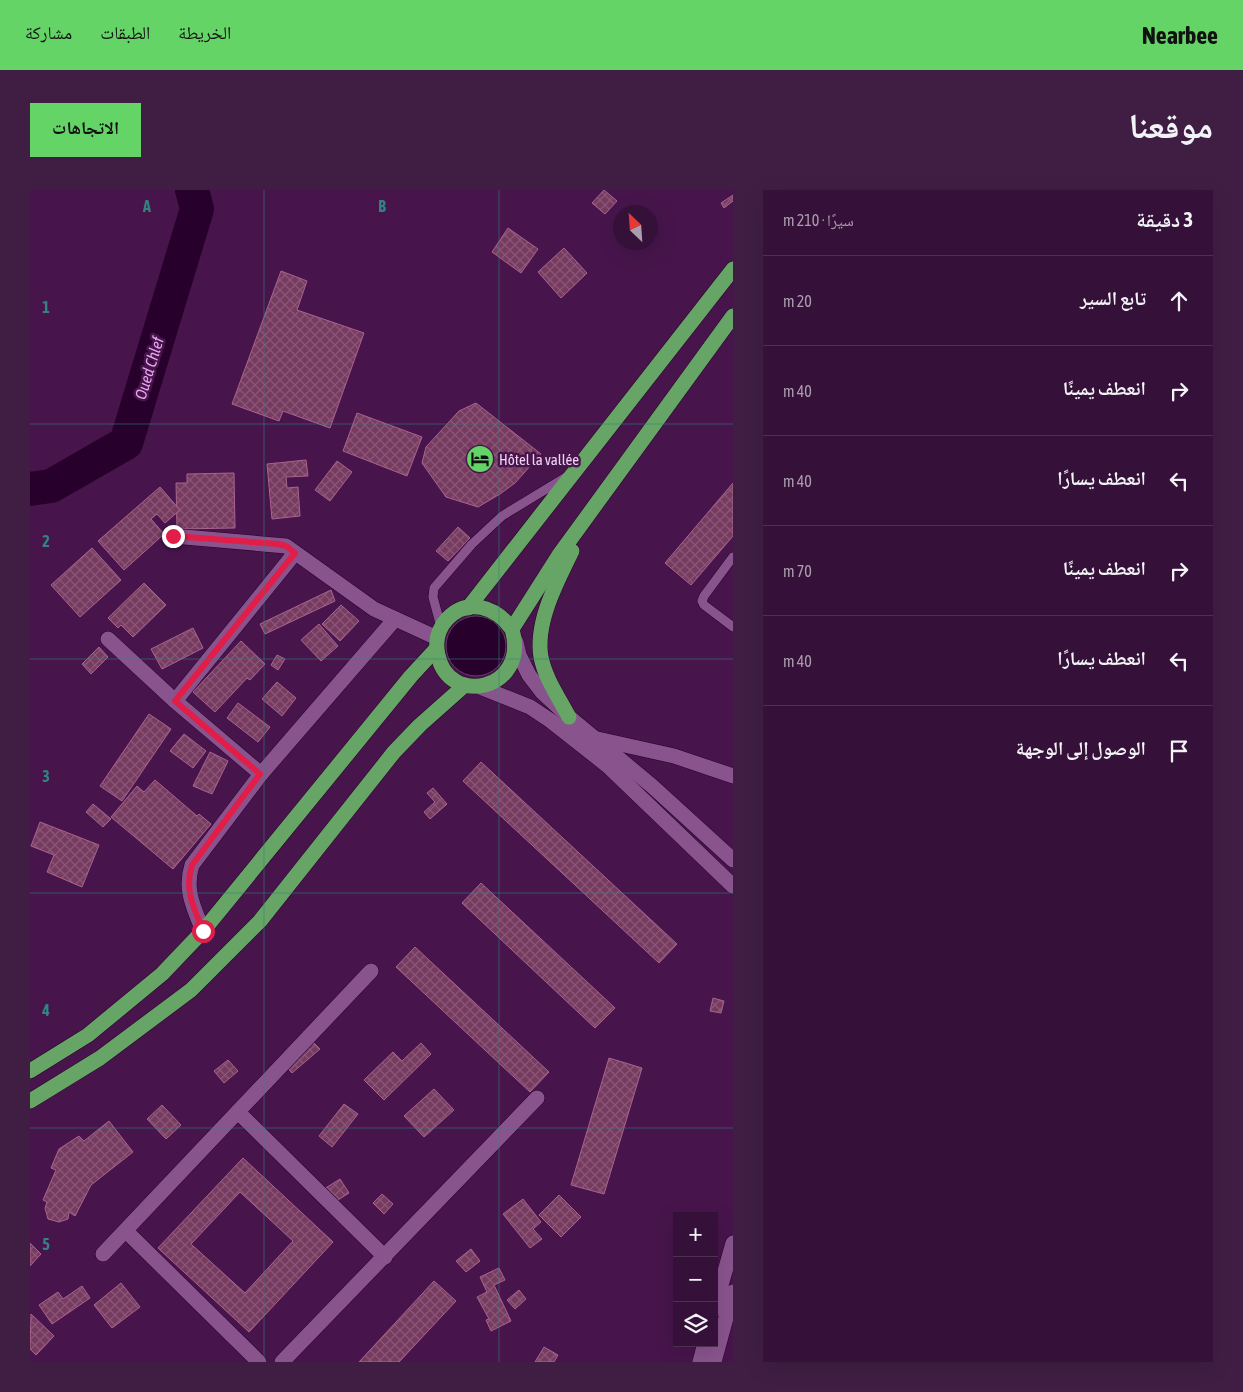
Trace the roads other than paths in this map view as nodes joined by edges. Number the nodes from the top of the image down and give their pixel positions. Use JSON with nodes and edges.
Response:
{"nodes":[{"id":1,"x":733,"y":269,"type":"edge"},
{"id":2,"x":733,"y":316,"type":"edge"},
{"id":3,"x":573,"y":472,"type":"junction"},
{"id":4,"x":585,"y":519,"type":"junction"},
{"id":5,"x":173,"y":536,"type":"dead end"},
{"id":6,"x":295,"y":553,"type":"junction"},
{"id":7,"x":733,"y":557,"type":"edge"},
{"id":8,"x":468,"y":608,"type":"junction"},
{"id":9,"x":395,"y":620,"type":"junction"},
{"id":10,"x":733,"y":627,"type":"edge"},
{"id":11,"x":514,"y":635,"type":"junction"},
{"id":12,"x":438,"y":638,"type":"junction"},
{"id":13,"x":108,"y":639,"type":"dead end"},
{"id":14,"x":472,"y":686,"type":"junction"},
{"id":15,"x":175,"y":701,"type":"junction"},
{"id":16,"x":569,"y":717,"type":"junction"},
{"id":17,"x":593,"y":738,"type":"junction"},
{"id":18,"x":260,"y":774,"type":"junction"},
{"id":19,"x":733,"y":776,"type":"edge"},
{"id":20,"x":733,"y":860,"type":"edge"},
{"id":21,"x":733,"y":886,"type":"edge"},
{"id":22,"x":203,"y":931,"type":"junction"},
{"id":23,"x":371,"y":971,"type":"dead end"},
{"id":24,"x":30,"y":1070,"type":"edge"},
{"id":25,"x":537,"y":1098,"type":"dead end"},
{"id":26,"x":30,"y":1101,"type":"edge"},
{"id":27,"x":238,"y":1112,"type":"junction"},
{"id":28,"x":126,"y":1231,"type":"junction"},
{"id":29,"x":733,"y":1243,"type":"edge"},
{"id":30,"x":104,"y":1254,"type":"dead end"},
{"id":31,"x":385,"y":1257,"type":"junction"},
{"id":32,"x":733,"y":1292,"type":"edge"},
{"id":33,"x":716,"y":1302,"type":"edge"},
{"id":34,"x":704,"y":1347,"type":"edge"},
{"id":35,"x":260,"y":1362,"type":"edge"},
{"id":36,"x":282,"y":1362,"type":"edge"},
{"id":37,"x":700,"y":1362,"type":"edge"},
{"id":38,"x":714,"y":1362,"type":"edge"}],
"edges":[{"from":1,"to":3,"type":"highway"},
{"from":2,"to":4,"type":"highway"},
{"from":3,"to":8,"type":"highway"},
{"from":3,"to":12,"type":"lane"},
{"from":4,"to":11,"type":"highway"},
{"from":4,"to":16,"type":"highway"},
{"from":5,"to":6,"type":"street"},
{"from":6,"to":9,"type":"street"},
{"from":6,"to":15,"type":"street"},
{"from":7,"to":10,"type":"lane"},
{"from":8,"to":11,"type":"highway"},
{"from":8,"to":12,"type":"highway"},
{"from":9,"to":12,"type":"street"},
{"from":9,"to":18,"type":"street"},
{"from":11,"to":14,"type":"highway"},
{"from":11,"to":16,"type":"street"},
{"from":12,"to":14,"type":"highway"},
{"from":12,"to":22,"type":"highway"},
{"from":13,"to":15,"type":"street"},
{"from":14,"to":21,"type":"street"},
{"from":14,"to":26,"type":"highway"},
{"from":15,"to":18,"type":"street"},
{"from":16,"to":17,"type":"street"},
{"from":17,"to":19,"type":"street"},
{"from":17,"to":20,"type":"street"},
{"from":18,"to":22,"type":"street"},
{"from":22,"to":24,"type":"highway"},
{"from":23,"to":27,"type":"street"},
{"from":25,"to":31,"type":"street"},
{"from":27,"to":28,"type":"street"},
{"from":27,"to":31,"type":"street"},
{"from":28,"to":30,"type":"street"},
{"from":28,"to":35,"type":"street"},
{"from":29,"to":33,"type":"street"},
{"from":31,"to":36,"type":"street"},
{"from":32,"to":38,"type":"street"},
{"from":34,"to":37,"type":"street"}]}
